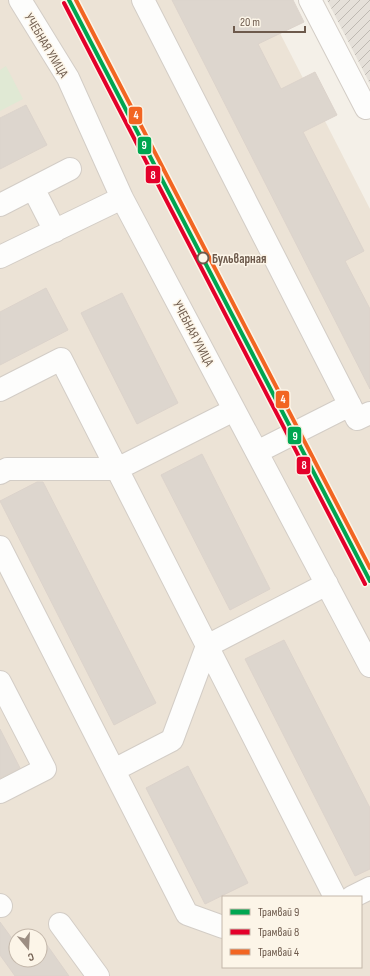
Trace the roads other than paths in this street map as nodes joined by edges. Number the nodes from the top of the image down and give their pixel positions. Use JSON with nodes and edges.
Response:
{"nodes":[{"id":1,"x":20,"y":0,"type":"edge"},
{"id":2,"x":143,"y":0,"type":"edge"},
{"id":3,"x":310,"y":0,"type":"edge"},
{"id":4,"x":366,"y":108,"type":"dead end"},
{"id":5,"x":70,"y":169,"type":"dead end"},
{"id":6,"x":33,"y":188,"type":"junction"},
{"id":7,"x":122,"y":198,"type":"junction"},
{"id":8,"x":0,"y":204,"type":"edge"},
{"id":9,"x":55,"y":231,"type":"junction"},
{"id":10,"x":0,"y":258,"type":"edge"},
{"id":11,"x":0,"y":390,"type":"edge"},
{"id":12,"x":350,"y":405,"type":"junction"},
{"id":13,"x":234,"y":410,"type":"junction"},
{"id":14,"x":370,"y":413,"type":"edge"},
{"id":15,"x":257,"y":452,"type":"junction"},
{"id":16,"x":117,"y":470,"type":"junction"},
{"id":17,"x":0,"y":473,"type":"edge"},
{"id":18,"x":0,"y":547,"type":"edge"},
{"id":19,"x":327,"y":584,"type":"junction"},
{"id":20,"x":360,"y":628,"type":"edge"},
{"id":21,"x":207,"y":646,"type":"junction"},
{"id":22,"x":370,"y":666,"type":"edge"},
{"id":23,"x":0,"y":682,"type":"edge"},
{"id":24,"x":114,"y":770,"type":"junction"},
{"id":25,"x":0,"y":792,"type":"edge"},
{"id":26,"x":370,"y":888,"type":"edge"},
{"id":27,"x":334,"y":896,"type":"edge"},
{"id":28,"x":354,"y":896,"type":"edge"},
{"id":29,"x":60,"y":924,"type":"dead end"},
{"id":30,"x":222,"y":927,"type":"edge"},
{"id":31,"x":98,"y":976,"type":"edge"}],
"edges":[{"from":1,"to":7,"type":"street","name":"УЧЕБНАЯ УЛИЦА"},
{"from":2,"to":12,"type":"street"},
{"from":3,"to":4,"type":"street"},
{"from":5,"to":6,"type":"street"},
{"from":6,"to":8,"type":"street"},
{"from":6,"to":9,"type":"street"},
{"from":7,"to":9,"type":"street"},
{"from":7,"to":13,"type":"street","name":"УЧЕБНАЯ УЛИЦА"},
{"from":9,"to":10,"type":"street"},
{"from":11,"to":16,"type":"street"},
{"from":12,"to":14,"type":"street"},
{"from":12,"to":15,"type":"street"},
{"from":13,"to":15,"type":"street","name":"УЧЕБНАЯ УЛИЦА"},
{"from":13,"to":16,"type":"street"},
{"from":15,"to":19,"type":"street","name":"УЧЕБНАЯ УЛИЦА"},
{"from":16,"to":17,"type":"street"},
{"from":16,"to":21,"type":"street"},
{"from":18,"to":24,"type":"street"},
{"from":19,"to":20,"type":"street","name":"УЧЕБНАЯ УЛИЦА"},
{"from":19,"to":21,"type":"street"},
{"from":20,"to":22,"type":"street","name":"УЧЕБНАЯ УЛИЦА"},
{"from":21,"to":24,"type":"street"},
{"from":21,"to":27,"type":"street"},
{"from":23,"to":25,"type":"street"},
{"from":24,"to":30,"type":"street"},
{"from":26,"to":28,"type":"street"},
{"from":29,"to":31,"type":"street"}]}
